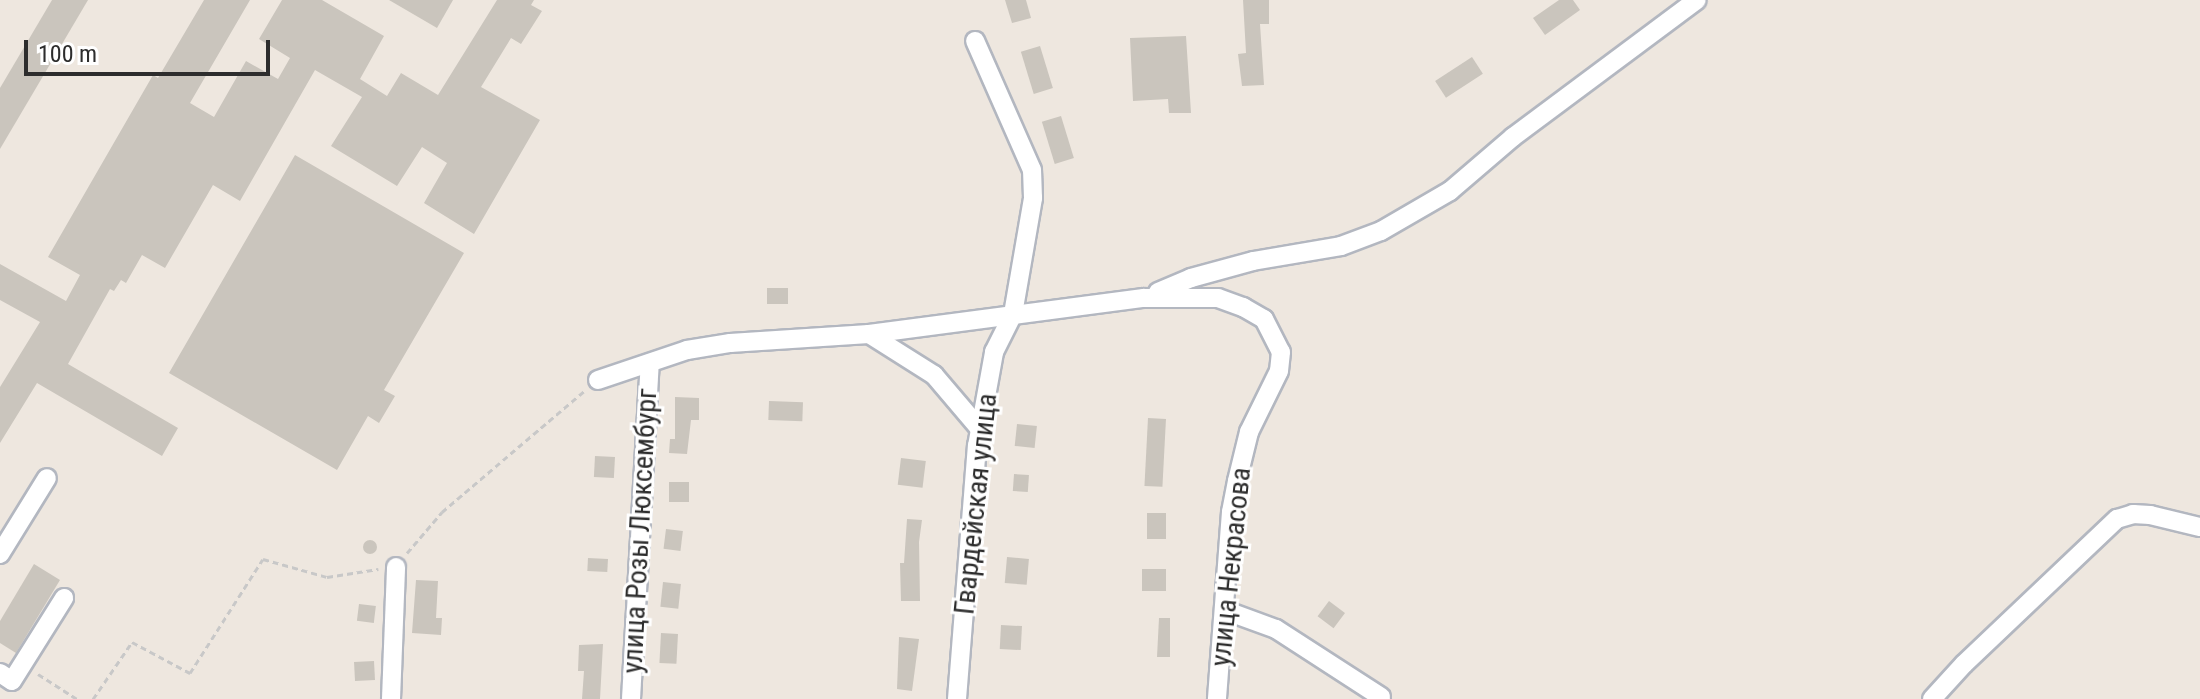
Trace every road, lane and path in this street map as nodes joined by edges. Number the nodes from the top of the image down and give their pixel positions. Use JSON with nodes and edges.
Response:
{"nodes":[{"id":1,"x":1697,"y":0,"type":"edge"},
{"id":2,"x":975,"y":41,"type":"dead end"},
{"id":3,"x":1144,"y":298,"type":"junction"},
{"id":4,"x":1013,"y":314,"type":"junction"},
{"id":5,"x":869,"y":334,"type":"junction"},
{"id":6,"x":650,"y":364,"type":"junction"},
{"id":7,"x":598,"y":380,"type":"joint"},
{"id":8,"x":980,"y":429,"type":"junction"},
{"id":9,"x":47,"y":478,"type":"dead end"},
{"id":10,"x":2200,"y":527,"type":"edge"},
{"id":11,"x":0,"y":554,"type":"edge"},
{"id":12,"x":396,"y":567,"type":"junction"},
{"id":13,"x":64,"y":598,"type":"dead end"},
{"id":14,"x":1224,"y":610,"type":"junction"},
{"id":15,"x":23,"y":664,"type":"junction"},
{"id":16,"x":0,"y":673,"type":"edge"},
{"id":17,"x":1381,"y":697,"type":"dead end"},
{"id":18,"x":77,"y":699,"type":"edge"},
{"id":19,"x":93,"y":699,"type":"edge"},
{"id":20,"x":391,"y":699,"type":"edge"},
{"id":21,"x":631,"y":699,"type":"edge"},
{"id":22,"x":957,"y":699,"type":"edge"},
{"id":23,"x":1217,"y":699,"type":"edge"},
{"id":24,"x":1932,"y":699,"type":"edge"}],
"edges":[{"from":1,"to":3,"type":"street"},
{"from":2,"to":4,"type":"street","name":"Гвардейская улица"},
{"from":3,"to":4,"type":"street"},
{"from":3,"to":14,"type":"street","name":"улица Некрасова"},
{"from":4,"to":5,"type":"street"},
{"from":4,"to":8,"type":"street","name":"Гвардейская улица"},
{"from":5,"to":6,"type":"street"},
{"from":5,"to":8,"type":"street"},
{"from":6,"to":7,"type":"street"},
{"from":6,"to":21,"type":"street","name":"улица Розы Люксембург"},
{"from":7,"to":12,"type":"path"},
{"from":8,"to":22,"type":"street","name":"Гвардейская улица"},
{"from":9,"to":11,"type":"street"},
{"from":10,"to":24,"type":"street"},
{"from":12,"to":19,"type":"path"},
{"from":12,"to":20,"type":"street"},
{"from":13,"to":15,"type":"street"},
{"from":14,"to":17,"type":"street"},
{"from":14,"to":23,"type":"street","name":"улица Некрасова"},
{"from":15,"to":16,"type":"street"},
{"from":15,"to":18,"type":"path"}]}
